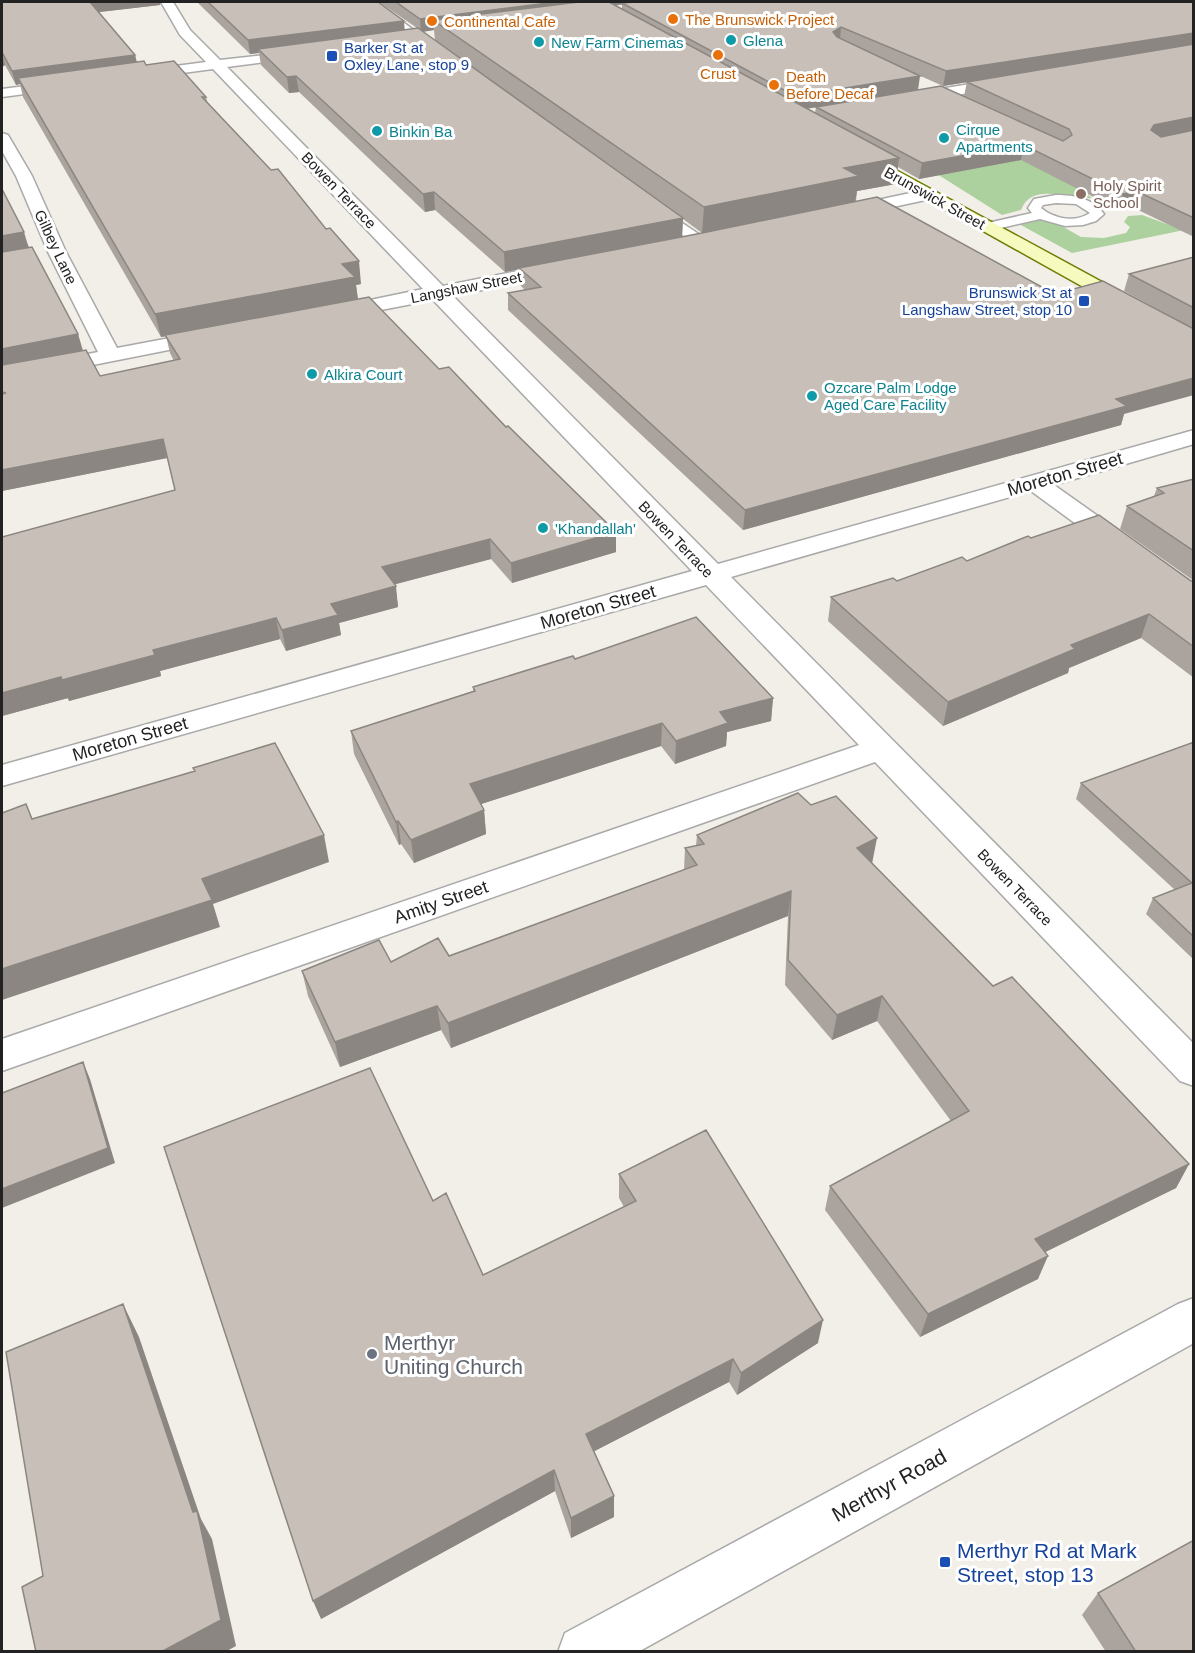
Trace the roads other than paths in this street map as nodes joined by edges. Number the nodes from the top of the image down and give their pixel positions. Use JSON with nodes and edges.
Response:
{"nodes":[{"id":1,"x":168,"y":2,"type":"edge"},
{"id":2,"x":371,"y":2,"type":"edge"},
{"id":3,"x":443,"y":35,"type":"edge"},
{"id":4,"x":419,"y":38,"type":"junction"},
{"id":5,"x":397,"y":41,"type":"edge"},
{"id":6,"x":318,"y":51,"type":"edge"},
{"id":7,"x":446,"y":57,"type":"edge"},
{"id":8,"x":216,"y":64,"type":"junction"},
{"id":9,"x":125,"y":76,"type":"edge"},
{"id":10,"x":1021,"y":80,"type":"edge"},
{"id":11,"x":80,"y":82,"type":"edge"},
{"id":12,"x":916,"y":82,"type":"edge"},
{"id":13,"x":2,"y":93,"type":"edge"},
{"id":14,"x":940,"y":93,"type":"junction"},
{"id":15,"x":894,"y":101,"type":"edge"},
{"id":16,"x":968,"y":106,"type":"edge"},
{"id":17,"x":2,"y":138,"type":"edge"},
{"id":18,"x":846,"y":148,"type":"edge"},
{"id":19,"x":24,"y":176,"type":"junction"},
{"id":20,"x":2,"y":180,"type":"edge"},
{"id":21,"x":929,"y":194,"type":"junction"},
{"id":22,"x":646,"y":202,"type":"edge"},
{"id":23,"x":1041,"y":215,"type":"dead end"},
{"id":24,"x":826,"y":216,"type":"edge"},
{"id":25,"x":988,"y":227,"type":"junction"},
{"id":26,"x":724,"y":237,"type":"edge"},
{"id":27,"x":701,"y":242,"type":"junction"},
{"id":28,"x":679,"y":246,"type":"edge"},
{"id":29,"x":57,"y":252,"type":"junction"},
{"id":30,"x":37,"y":256,"type":"edge"},
{"id":31,"x":578,"y":265,"type":"edge"},
{"id":32,"x":439,"y":293,"type":"junction"},
{"id":33,"x":320,"y":315,"type":"edge"},
{"id":34,"x":227,"y":333,"type":"edge"},
{"id":35,"x":1194,"y":341,"type":"edge"},
{"id":36,"x":110,"y":355,"type":"junction"},
{"id":37,"x":2,"y":377,"type":"edge"},
{"id":38,"x":1194,"y":437,"type":"edge"},
{"id":39,"x":1036,"y":483,"type":"junction"},
{"id":40,"x":711,"y":575,"type":"junction"},
{"id":41,"x":1194,"y":597,"type":"edge"},
{"id":42,"x":881,"y":749,"type":"junction"},
{"id":43,"x":2,"y":776,"type":"edge"},
{"id":44,"x":2,"y":1055,"type":"edge"},
{"id":45,"x":1194,"y":1070,"type":"edge"},
{"id":46,"x":1194,"y":1320,"type":"edge"},
{"id":47,"x":584,"y":1652,"type":"edge"}],
"edges":[{"from":1,"to":8,"type":"street","name":"Bowen Terrace"},
{"from":2,"to":4,"type":"lane"},
{"from":3,"to":4,"type":"street"},
{"from":4,"to":5,"type":"street"},
{"from":4,"to":7,"type":"lane"},
{"from":6,"to":8,"type":"street"},
{"from":8,"to":9,"type":"street"},
{"from":8,"to":32,"type":"street","name":"Bowen Terrace"},
{"from":10,"to":14,"type":"street"},
{"from":11,"to":13,"type":"street"},
{"from":12,"to":14,"type":"street"},
{"from":14,"to":15,"type":"street"},
{"from":14,"to":16,"type":"street"},
{"from":17,"to":19,"type":"street","name":"Gilbey Lane"},
{"from":18,"to":21,"type":"main road","name":"Brunswick Street"},
{"from":19,"to":20,"type":"street"},
{"from":19,"to":29,"type":"street","name":"Gilbey Lane"},
{"from":21,"to":24,"type":"street"},
{"from":21,"to":25,"type":"main road","name":"Brunswick Street"},
{"from":22,"to":27,"type":"lane"},
{"from":23,"to":25,"type":"lane"},
{"from":25,"to":35,"type":"main road","name":"Brunswick Street"},
{"from":26,"to":27,"type":"street"},
{"from":27,"to":28,"type":"street"},
{"from":29,"to":30,"type":"street"},
{"from":29,"to":36,"type":"street","name":"Gilbey Lane"},
{"from":31,"to":32,"type":"street","name":"Langshaw Street"},
{"from":32,"to":33,"type":"street","name":"Langshaw Street"},
{"from":32,"to":40,"type":"street","name":"Bowen Terrace"},
{"from":34,"to":36,"type":"street"},
{"from":36,"to":37,"type":"street"},
{"from":38,"to":39,"type":"street","name":"Moreton Street"},
{"from":39,"to":40,"type":"street","name":"Moreton Street"},
{"from":39,"to":41,"type":"street"},
{"from":40,"to":42,"type":"street","name":"Bowen Terrace"},
{"from":40,"to":43,"type":"street","name":"Moreton Street"},
{"from":42,"to":44,"type":"street","name":"Amity Street"},
{"from":42,"to":45,"type":"street","name":"Bowen Terrace"},
{"from":46,"to":47,"type":"street","name":"Merthyr Road"}]}
